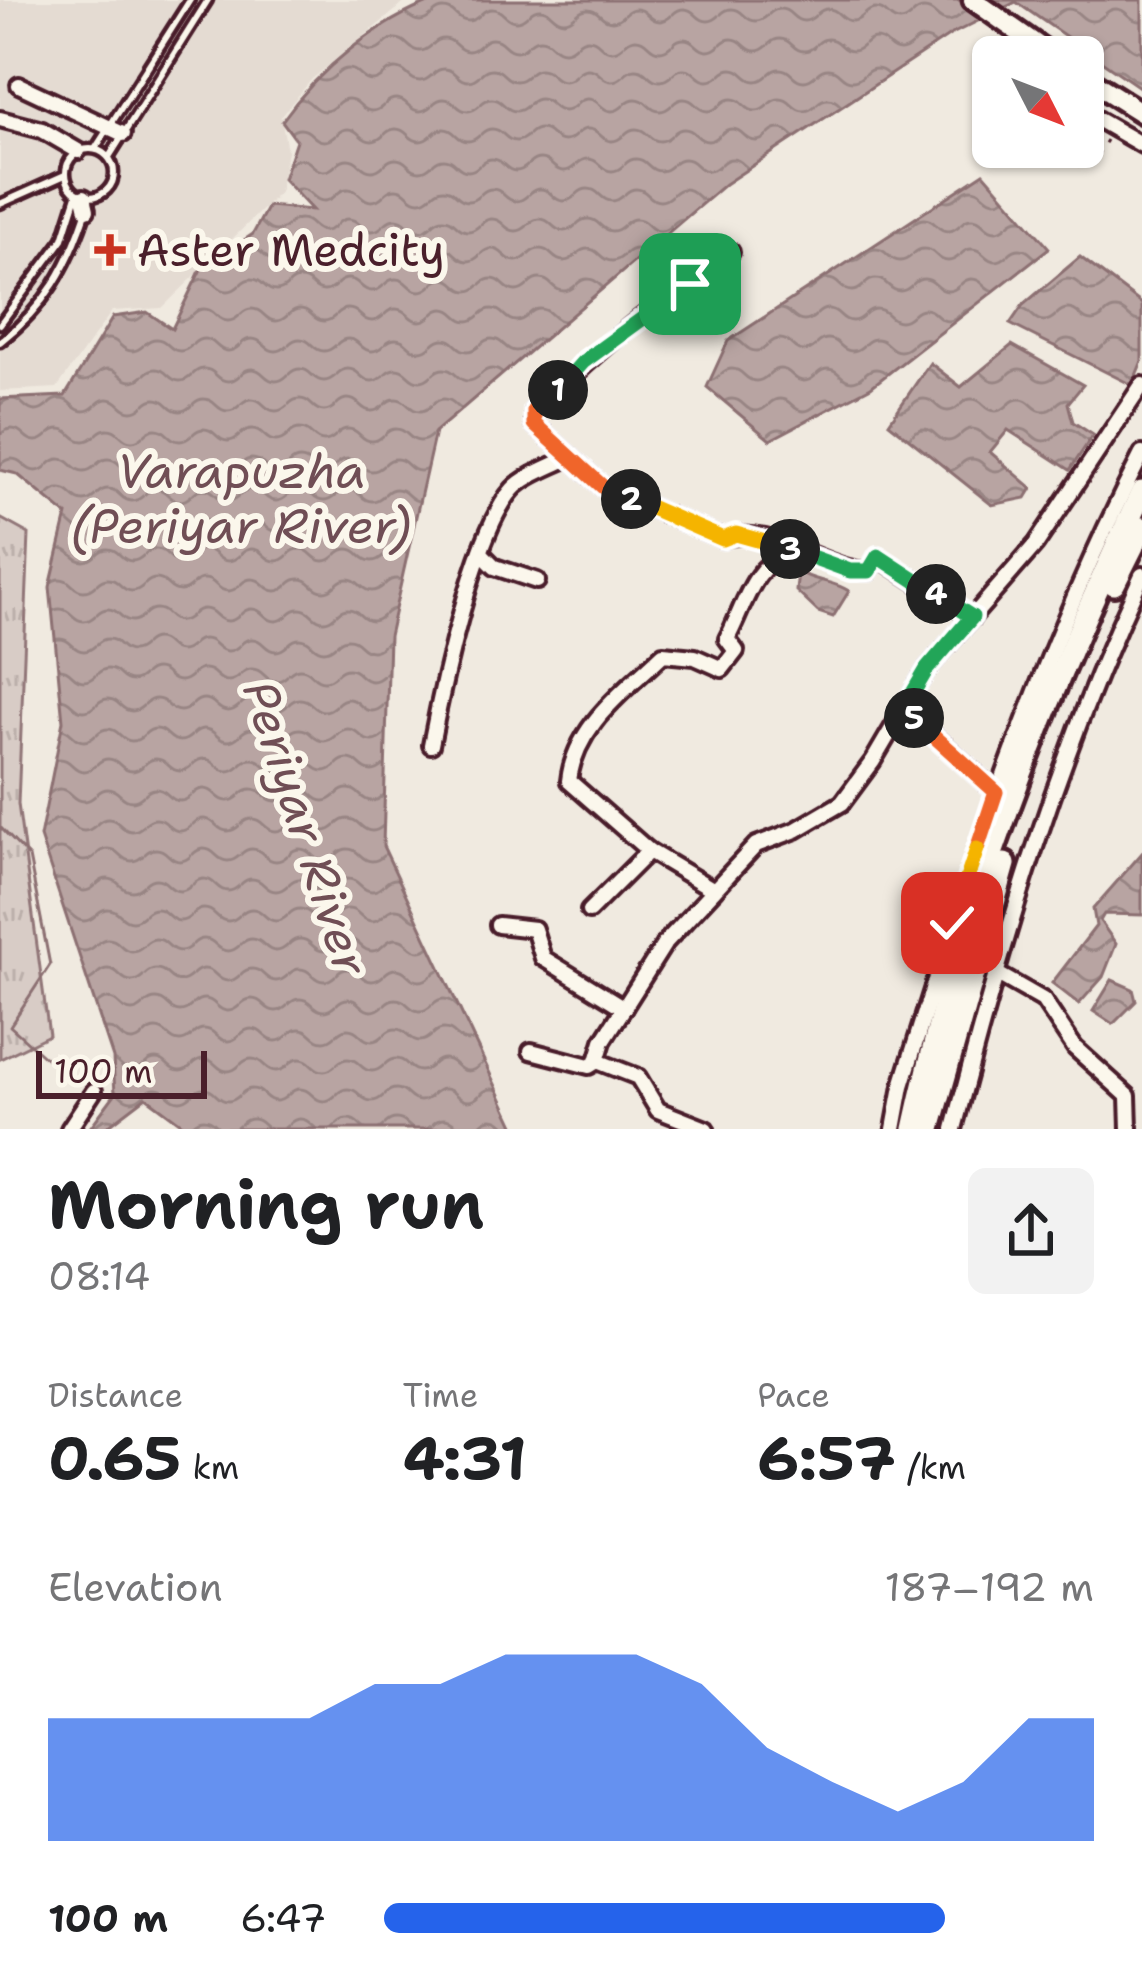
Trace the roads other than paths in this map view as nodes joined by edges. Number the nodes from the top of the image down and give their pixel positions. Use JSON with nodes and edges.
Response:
{"nodes":[{"id":1,"x":190,"y":0,"type":"edge"},
{"id":2,"x":208,"y":0,"type":"edge"},
{"id":3,"x":973,"y":0,"type":"edge"},
{"id":4,"x":1024,"y":36,"type":"edge"},
{"id":5,"x":19,"y":86,"type":"dead end"},
{"id":6,"x":1104,"y":89,"type":"edge"},
{"id":7,"x":1142,"y":113,"type":"edge"},
{"id":8,"x":0,"y":119,"type":"edge"},
{"id":9,"x":1104,"y":123,"type":"edge"},
{"id":10,"x":116,"y":130,"type":"junction"},
{"id":11,"x":1142,"y":145,"type":"edge"},
{"id":12,"x":87,"y":150,"type":"junction"},
{"id":13,"x":109,"y":158,"type":"junction"},
{"id":14,"x":65,"y":175,"type":"junction"},
{"id":15,"x":85,"y":200,"type":"junction"},
{"id":16,"x":0,"y":204,"type":"edge"},
{"id":17,"x":731,"y":252,"type":"dead end"},
{"id":18,"x":0,"y":324,"type":"edge"},
{"id":19,"x":0,"y":342,"type":"edge"},
{"id":20,"x":1142,"y":385,"type":"edge"},
{"id":21,"x":1142,"y":454,"type":"edge"},
{"id":22,"x":570,"y":457,"type":"junction"},
{"id":23,"x":1142,"y":491,"type":"edge"},
{"id":24,"x":1142,"y":528,"type":"edge"},
{"id":25,"x":793,"y":550,"type":"junction"},
{"id":26,"x":483,"y":555,"type":"junction"},
{"id":27,"x":1142,"y":575,"type":"edge"},
{"id":28,"x":537,"y":581,"type":"dead end"},
{"id":29,"x":1104,"y":588,"type":"junction"},
{"id":30,"x":972,"y":617,"type":"junction"},
{"id":31,"x":904,"y":708,"type":"junction"},
{"id":32,"x":431,"y":745,"type":"dead end"},
{"id":33,"x":996,"y":792,"type":"junction"},
{"id":34,"x":649,"y":851,"type":"junction"},
{"id":35,"x":714,"y":890,"type":"junction"},
{"id":36,"x":589,"y":911,"type":"dead end"},
{"id":37,"x":498,"y":925,"type":"dead end"},
{"id":38,"x":960,"y":925,"type":"junction"},
{"id":39,"x":989,"y":963,"type":"junction"},
{"id":40,"x":624,"y":1008,"type":"junction"},
{"id":41,"x":531,"y":1051,"type":"dead end"},
{"id":42,"x":598,"y":1061,"type":"junction"},
{"id":43,"x":94,"y":1091,"type":"dead end"},
{"id":44,"x":69,"y":1129,"type":"edge"},
{"id":45,"x":706,"y":1129,"type":"edge"},
{"id":46,"x":894,"y":1129,"type":"edge"},
{"id":47,"x":914,"y":1129,"type":"edge"},
{"id":48,"x":930,"y":1129,"type":"edge"},
{"id":49,"x":954,"y":1129,"type":"edge"},
{"id":50,"x":1129,"y":1129,"type":"edge"}],
"edges":[{"from":1,"to":10,"type":"lane"},
{"from":2,"to":10,"type":"lane"},
{"from":3,"to":4,"type":"main road"},
{"from":5,"to":10,"type":"street"},
{"from":6,"to":7,"type":"main road"},
{"from":8,"to":12,"type":"street"},
{"from":9,"to":11,"type":"street"},
{"from":10,"to":12,"type":"lane"},
{"from":10,"to":13,"type":"lane"},
{"from":12,"to":13,"type":"lane"},
{"from":12,"to":14,"type":"lane"},
{"from":13,"to":15,"type":"lane"},
{"from":14,"to":15,"type":"lane"},
{"from":14,"to":16,"type":"lane"},
{"from":15,"to":18,"type":"lane"},
{"from":15,"to":19,"type":"lane"},
{"from":17,"to":22,"type":"street"},
{"from":20,"to":30,"type":"street"},
{"from":21,"to":33,"type":"street"},
{"from":22,"to":25,"type":"street"},
{"from":22,"to":26,"type":"street"},
{"from":23,"to":29,"type":"highway"},
{"from":24,"to":29,"type":"highway"},
{"from":25,"to":30,"type":"street"},
{"from":25,"to":34,"type":"street"},
{"from":26,"to":28,"type":"street"},
{"from":26,"to":32,"type":"street"},
{"from":27,"to":39,"type":"street"},
{"from":29,"to":38,"type":"highway"},
{"from":29,"to":39,"type":"highway"},
{"from":30,"to":31,"type":"street"},
{"from":31,"to":33,"type":"street"},
{"from":31,"to":35,"type":"street"},
{"from":33,"to":38,"type":"street"},
{"from":34,"to":35,"type":"street"},
{"from":34,"to":36,"type":"street"},
{"from":35,"to":40,"type":"street"},
{"from":37,"to":40,"type":"street"},
{"from":38,"to":46,"type":"street"},
{"from":38,"to":47,"type":"highway"},
{"from":39,"to":48,"type":"highway"},
{"from":39,"to":49,"type":"street"},
{"from":39,"to":50,"type":"street"},
{"from":40,"to":42,"type":"street"},
{"from":41,"to":42,"type":"street"},
{"from":42,"to":45,"type":"street"},
{"from":43,"to":44,"type":"street"}]}
